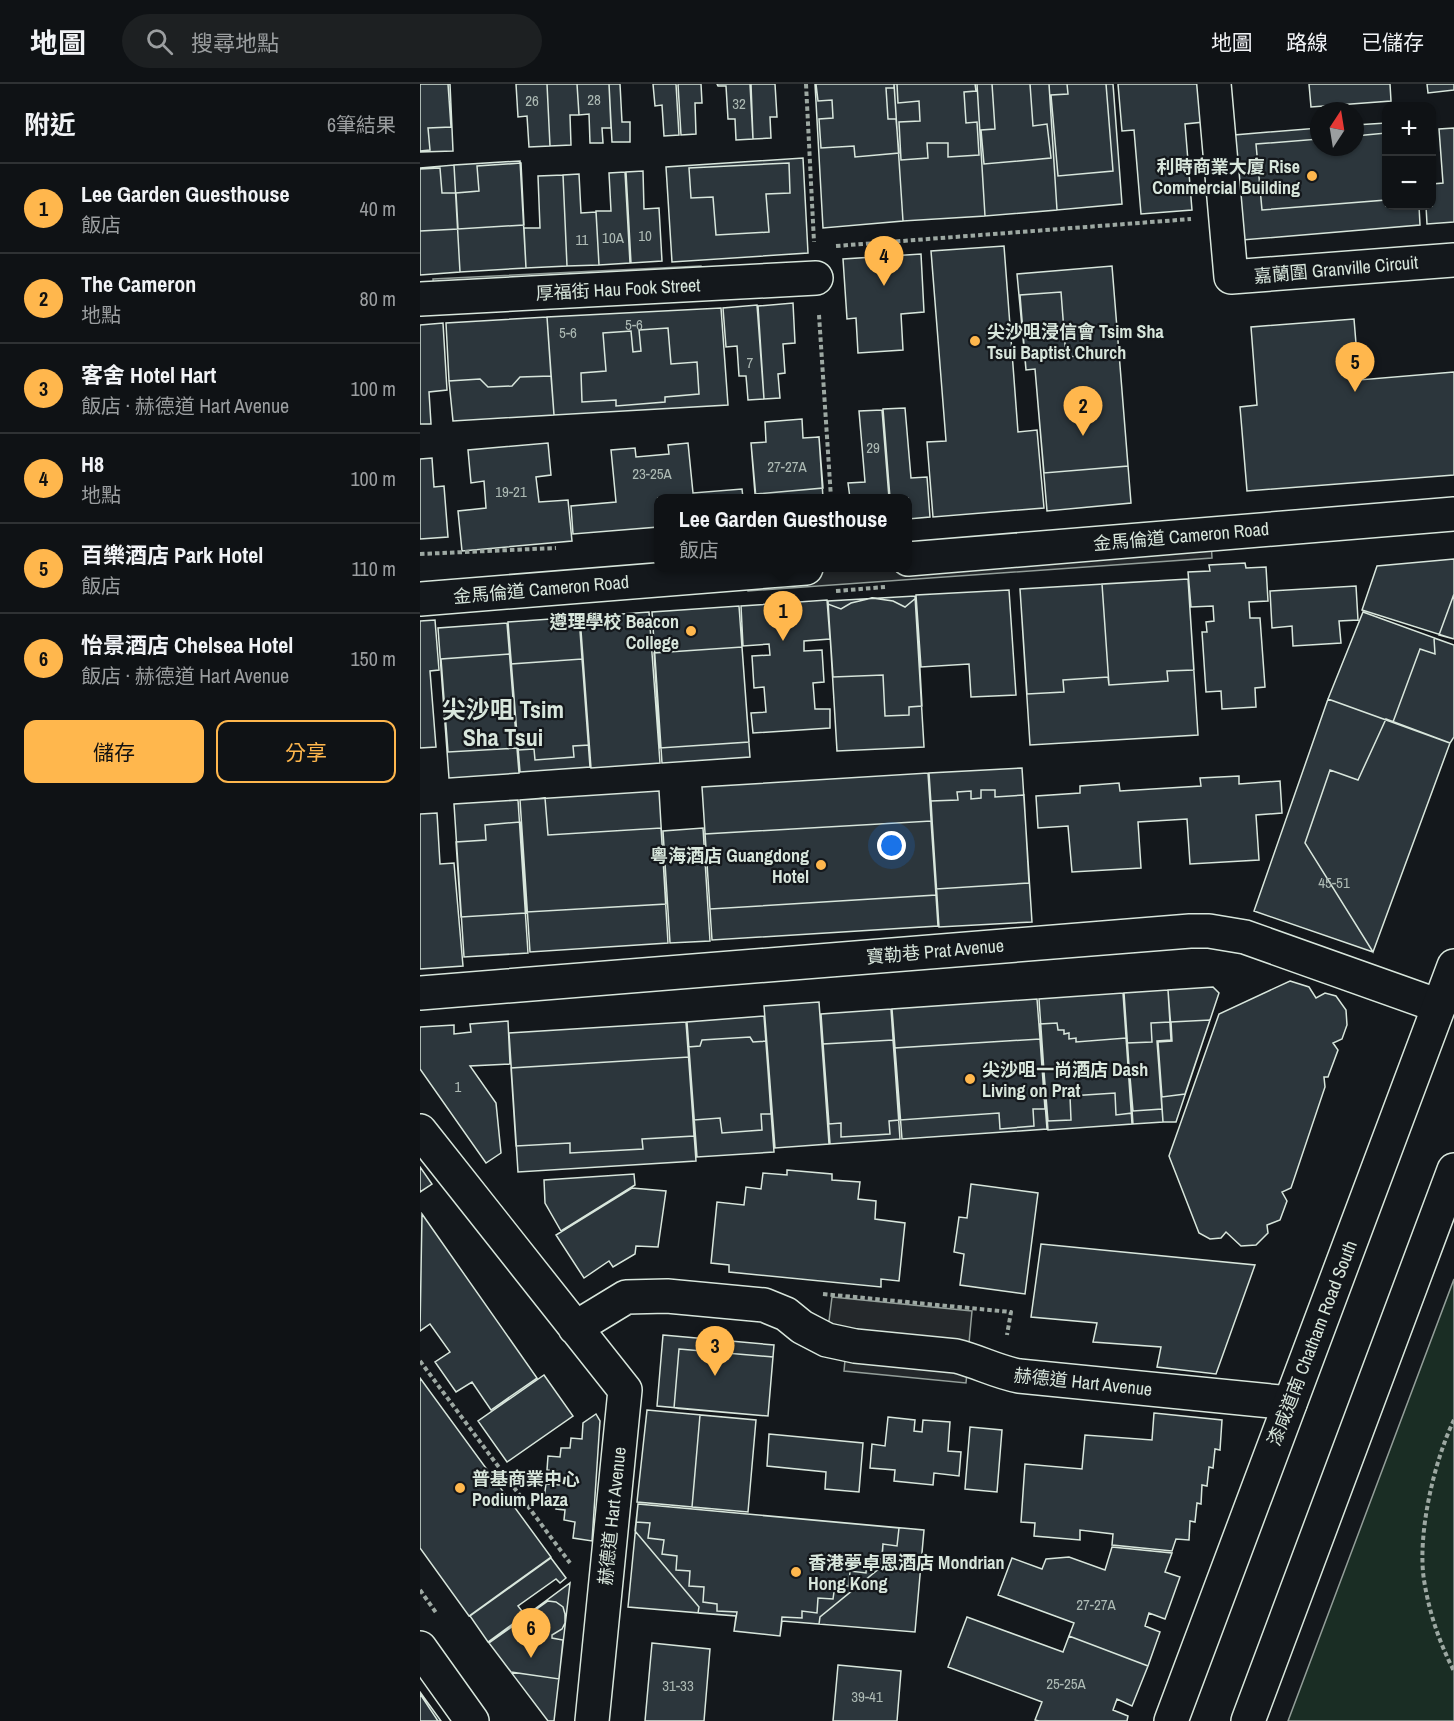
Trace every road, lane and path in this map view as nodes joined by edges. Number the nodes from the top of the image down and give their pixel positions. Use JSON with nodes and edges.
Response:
{"nodes":[{"id":1,"x":1214,"y":84,"type":"edge"},
{"id":2,"x":1192,"y":219,"type":"dead end"},
{"id":3,"x":826,"y":246,"type":"dead end"},
{"id":4,"x":1454,"y":260,"type":"edge"},
{"id":5,"x":816,"y":278,"type":"dead end"},
{"id":6,"x":420,"y":299,"type":"edge"},
{"id":7,"x":1454,"y":514,"type":"edge"},
{"id":8,"x":563,"y":548,"type":"dead end"},
{"id":9,"x":420,"y":554,"type":"edge"},
{"id":10,"x":912,"y":559,"type":"edge"},
{"id":11,"x":746,"y":572,"type":"edge"},
{"id":12,"x":420,"y":599,"type":"edge"},
{"id":13,"x":1454,"y":966,"type":"edge"},
{"id":14,"x":420,"y":993,"type":"edge"},
{"id":15,"x":1439,"y":1006,"type":"junction"},
{"id":16,"x":420,"y":1131,"type":"edge"},
{"id":17,"x":1454,"y":1170,"type":"edge"},
{"id":18,"x":575,"y":1328,"type":"junction"},
{"id":19,"x":420,"y":1361,"type":"edge"},
{"id":20,"x":1290,"y":1403,"type":"junction"},
{"id":21,"x":1454,"y":1420,"type":"edge"},
{"id":22,"x":577,"y":1573,"type":"dead end"},
{"id":23,"x":420,"y":1648,"type":"edge"},
{"id":24,"x":1454,"y":1671,"type":"edge"},
{"id":25,"x":472,"y":1721,"type":"edge"},
{"id":26,"x":592,"y":1721,"type":"edge"},
{"id":27,"x":1171,"y":1721,"type":"edge"},
{"id":28,"x":1248,"y":1721,"type":"edge"}],
"edges":[{"from":1,"to":4,"type":"street","name":"嘉蘭圍 Granville Circuit"},
{"from":2,"to":3,"type":"path"},
{"from":5,"to":6,"type":"street","name":"厚福街 Hau Fook Street"},
{"from":7,"to":10,"type":"street","name":"金馬倫道 Cameron Road"},
{"from":8,"to":9,"type":"path"},
{"from":11,"to":12,"type":"street","name":"金馬倫道 Cameron Road"},
{"from":13,"to":15,"type":"street","name":"漆咸道南 Chatham Road South"},
{"from":14,"to":15,"type":"street","name":"寶勒巷 Prat Avenue"},
{"from":15,"to":20,"type":"street","name":"漆咸道南 Chatham Road South"},
{"from":16,"to":18,"type":"street","name":"赫德道 Hart Avenue"},
{"from":17,"to":28,"type":"street"},
{"from":18,"to":20,"type":"street","name":"赫德道 Hart Avenue"},
{"from":18,"to":26,"type":"street","name":"赫德道 Hart Avenue"},
{"from":19,"to":22,"type":"path"},
{"from":20,"to":27,"type":"street","name":"漆咸道南 Chatham Road South"},
{"from":21,"to":24,"type":"path"},
{"from":23,"to":25,"type":"street"}]}
